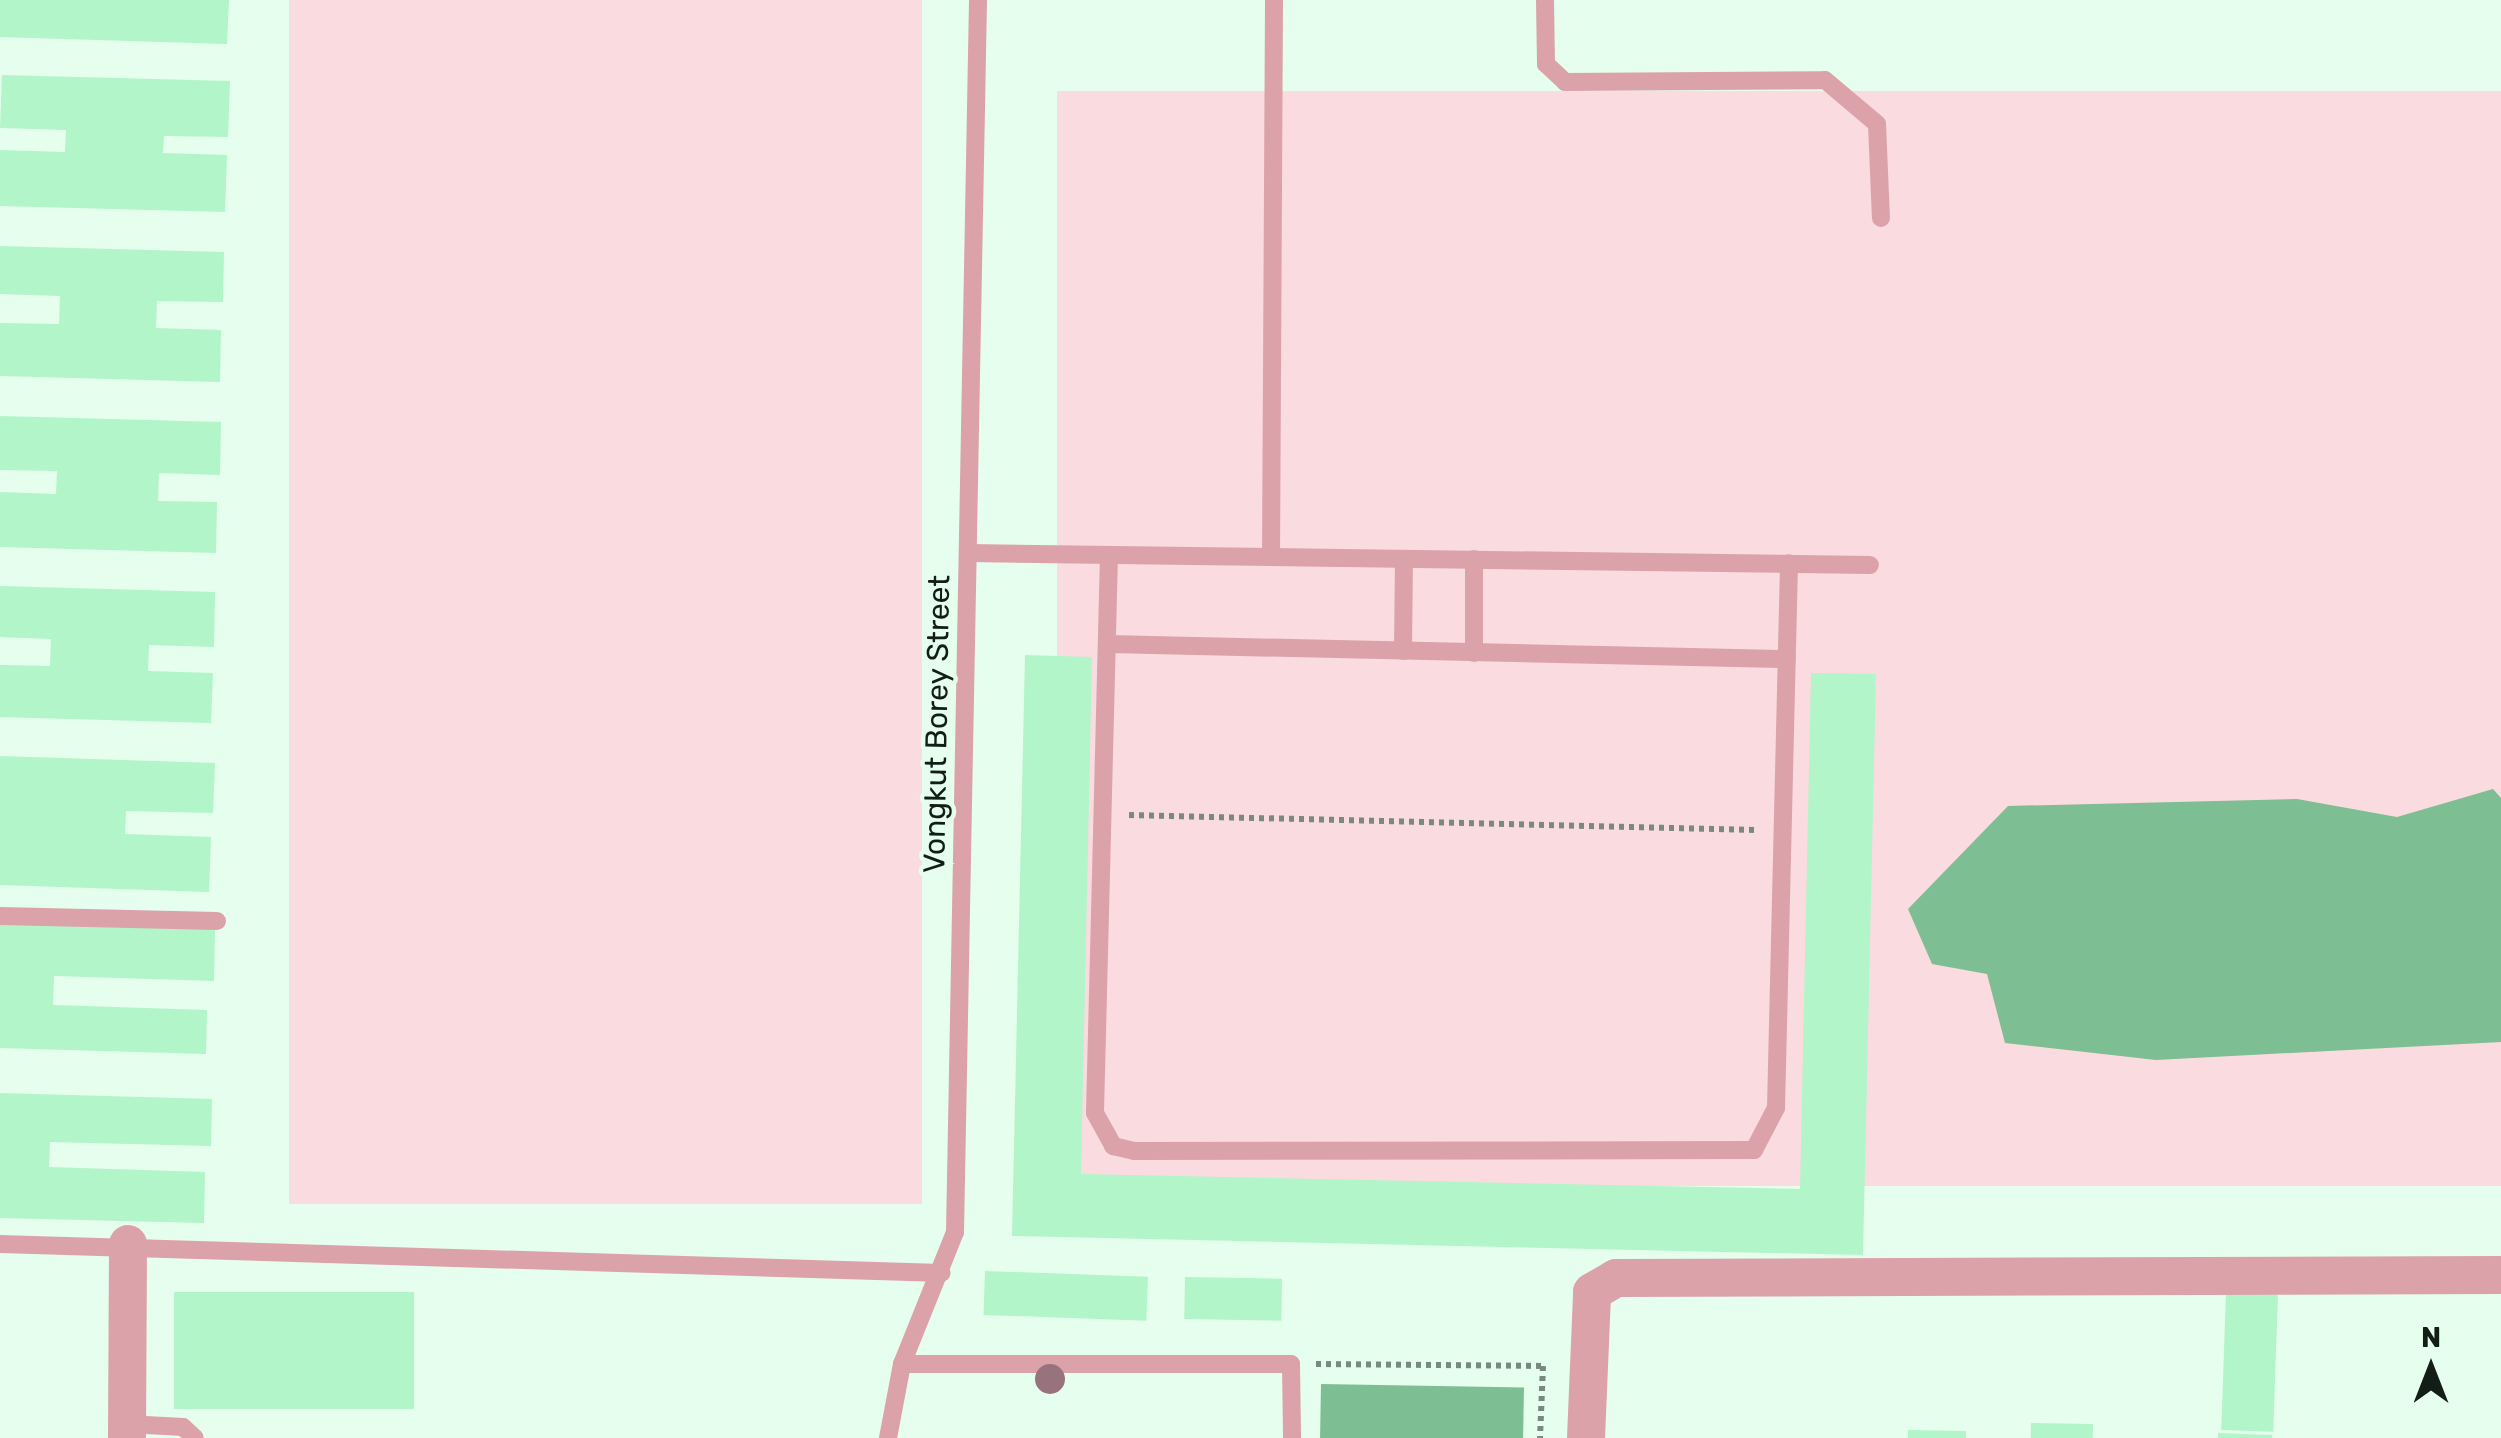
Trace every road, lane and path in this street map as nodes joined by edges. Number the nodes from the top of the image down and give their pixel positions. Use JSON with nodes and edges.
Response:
{"nodes":[{"id":1,"x":978,"y":0,"type":"edge"},
{"id":2,"x":1274,"y":0,"type":"edge"},
{"id":3,"x":1545,"y":0,"type":"edge"},
{"id":4,"x":1881,"y":218,"type":"dead end"},
{"id":5,"x":968,"y":553,"type":"junction"},
{"id":6,"x":1110,"y":555,"type":"junction"},
{"id":7,"x":1271,"y":557,"type":"junction"},
{"id":8,"x":1404,"y":559,"type":"junction"},
{"id":9,"x":1474,"y":560,"type":"junction"},
{"id":10,"x":1789,"y":563,"type":"junction"},
{"id":11,"x":1870,"y":565,"type":"dead end"},
{"id":12,"x":1108,"y":644,"type":"junction"},
{"id":13,"x":1403,"y":651,"type":"junction"},
{"id":14,"x":1474,"y":652,"type":"junction"},
{"id":15,"x":1787,"y":659,"type":"junction"},
{"id":16,"x":1103,"y":815,"type":"junction"},
{"id":17,"x":1783,"y":830,"type":"junction"},
{"id":18,"x":0,"y":916,"type":"edge"},
{"id":19,"x":217,"y":921,"type":"dead end"},
{"id":20,"x":0,"y":1244,"type":"edge"},
{"id":21,"x":128,"y":1244,"type":"junction"},
{"id":22,"x":942,"y":1273,"type":"junction"},
{"id":23,"x":2501,"y":1276,"type":"edge"},
{"id":24,"x":902,"y":1364,"type":"junction"},
{"id":25,"x":1291,"y":1364,"type":"junction"},
{"id":26,"x":127,"y":1431,"type":"edge"},
{"id":27,"x":195,"y":1438,"type":"edge"},
{"id":28,"x":888,"y":1438,"type":"edge"},
{"id":29,"x":1292,"y":1438,"type":"edge"},
{"id":30,"x":1540,"y":1438,"type":"edge"},
{"id":31,"x":1586,"y":1438,"type":"edge"}],
"edges":[{"from":1,"to":5,"type":"lane","name":"Vongkut Borey Street"},
{"from":2,"to":7,"type":"lane"},
{"from":3,"to":4,"type":"lane"},
{"from":5,"to":6,"type":"lane"},
{"from":5,"to":22,"type":"lane","name":"Vongkut Borey Street"},
{"from":6,"to":7,"type":"lane"},
{"from":6,"to":12,"type":"lane"},
{"from":7,"to":8,"type":"lane"},
{"from":8,"to":9,"type":"lane"},
{"from":8,"to":13,"type":"lane"},
{"from":9,"to":10,"type":"lane"},
{"from":9,"to":14,"type":"lane"},
{"from":10,"to":11,"type":"lane"},
{"from":10,"to":15,"type":"lane"},
{"from":12,"to":13,"type":"lane"},
{"from":12,"to":16,"type":"lane"},
{"from":13,"to":14,"type":"lane"},
{"from":14,"to":15,"type":"lane"},
{"from":15,"to":17,"type":"lane"},
{"from":16,"to":17,"type":"path"},
{"from":16,"to":17,"type":"lane"},
{"from":18,"to":19,"type":"lane"},
{"from":20,"to":21,"type":"lane"},
{"from":21,"to":22,"type":"lane"},
{"from":21,"to":26,"type":"street"},
{"from":22,"to":24,"type":"lane","name":"Vongkut Borey Street"},
{"from":23,"to":31,"type":"street"},
{"from":24,"to":25,"type":"lane"},
{"from":24,"to":28,"type":"lane","name":"Vongkut Borey Street"},
{"from":25,"to":29,"type":"lane"},
{"from":25,"to":30,"type":"path"},
{"from":26,"to":27,"type":"lane"}]}
